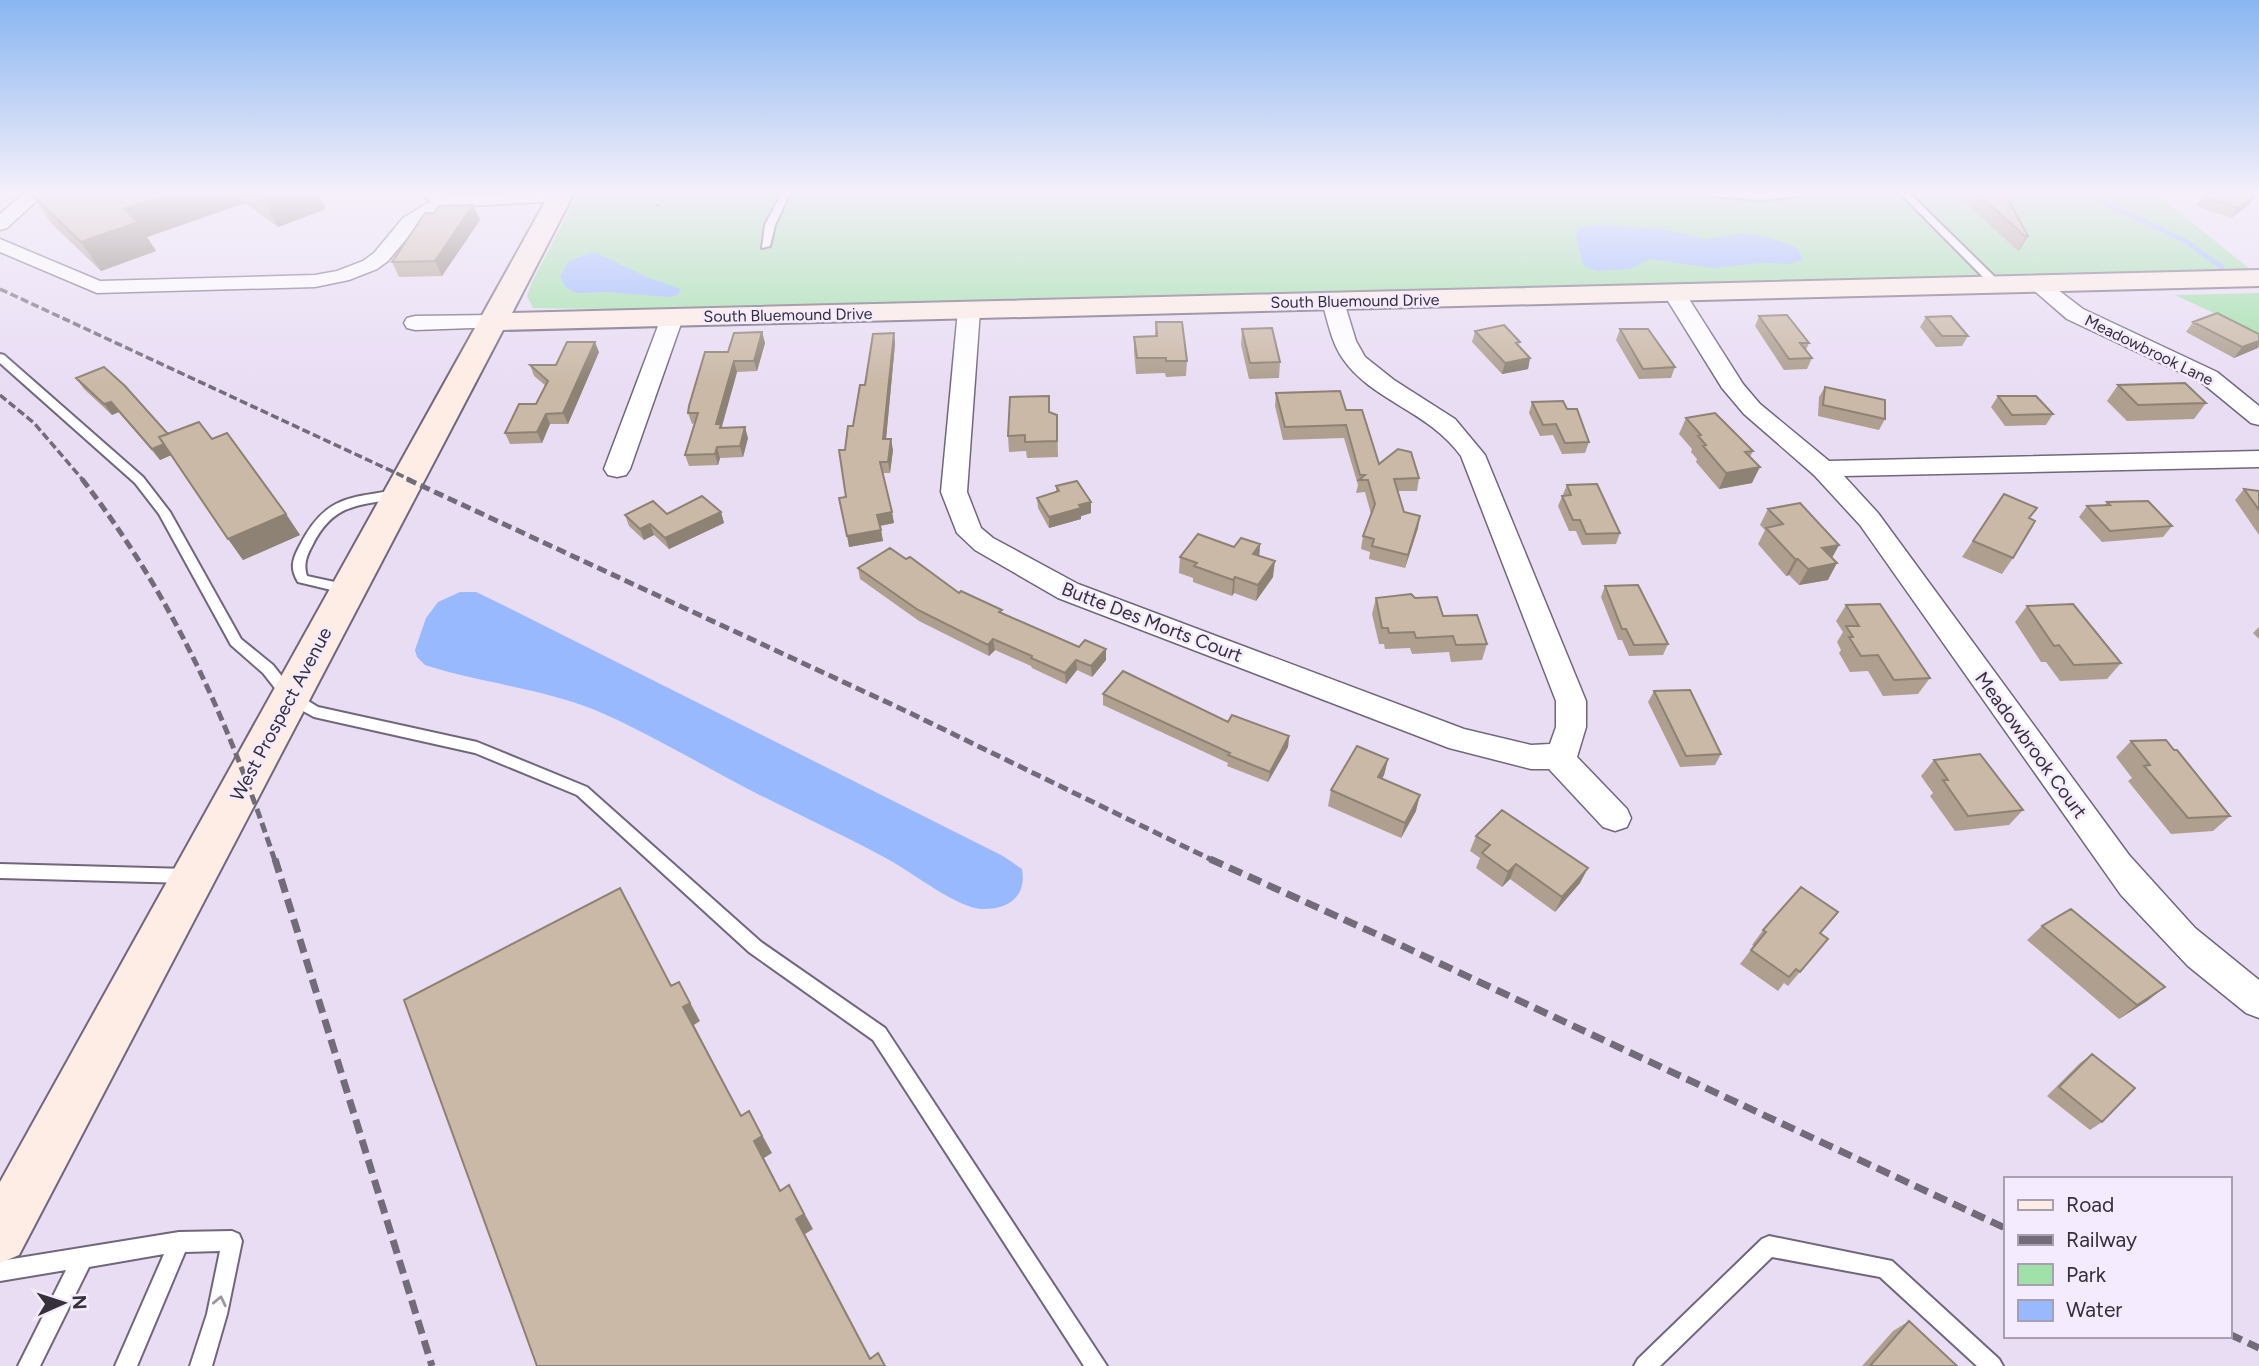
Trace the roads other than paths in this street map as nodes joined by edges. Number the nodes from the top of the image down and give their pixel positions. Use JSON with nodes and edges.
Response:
{"nodes":[{"id":1,"x":27,"y":257,"type":"edge"},
{"id":2,"x":381,"y":257,"type":"edge"},
{"id":3,"x":528,"y":257,"type":"edge"},
{"id":4,"x":1968,"y":257,"type":"edge"},
{"id":5,"x":2259,"y":278,"type":"edge"},
{"id":6,"x":2039,"y":284,"type":"junction"},
{"id":7,"x":1997,"y":285,"type":"junction"},
{"id":8,"x":1674,"y":293,"type":"junction"},
{"id":9,"x":1333,"y":302,"type":"junction"},
{"id":10,"x":969,"y":310,"type":"junction"},
{"id":11,"x":672,"y":318,"type":"junction"},
{"id":12,"x":493,"y":322,"type":"junction"},
{"id":13,"x":415,"y":323,"type":"dead end"},
{"id":14,"x":0,"y":357,"type":"edge"},
{"id":15,"x":2259,"y":418,"type":"edge"},
{"id":16,"x":2259,"y":459,"type":"edge"},
{"id":17,"x":617,"y":469,"type":"dead end"},
{"id":18,"x":1824,"y":469,"type":"junction"},
{"id":19,"x":399,"y":494,"type":"junction"},
{"id":20,"x":348,"y":589,"type":"junction"},
{"id":21,"x":290,"y":697,"type":"junction"},
{"id":22,"x":1557,"y":756,"type":"junction"},
{"id":23,"x":1615,"y":818,"type":"dead end"},
{"id":24,"x":0,"y":871,"type":"edge"},
{"id":25,"x":193,"y":876,"type":"junction"},
{"id":26,"x":2259,"y":1001,"type":"edge"},
{"id":27,"x":0,"y":1236,"type":"edge"},
{"id":28,"x":179,"y":1242,"type":"junction"},
{"id":29,"x":83,"y":1256,"type":"junction"},
{"id":30,"x":0,"y":1270,"type":"edge"},
{"id":31,"x":29,"y":1366,"type":"edge"},
{"id":32,"x":126,"y":1366,"type":"edge"},
{"id":33,"x":201,"y":1366,"type":"edge"},
{"id":34,"x":1096,"y":1366,"type":"edge"},
{"id":35,"x":1645,"y":1366,"type":"edge"},
{"id":36,"x":1992,"y":1366,"type":"edge"}],
"edges":[{"from":1,"to":2,"type":"street"},
{"from":3,"to":12,"type":"main road","name":"West Prospect Avenue"},
{"from":4,"to":7,"type":"lane"},
{"from":5,"to":6,"type":"main road","name":"South Bluemound Drive"},
{"from":6,"to":7,"type":"main road","name":"South Bluemound Drive"},
{"from":6,"to":15,"type":"street","name":"Meadowbrook Lane"},
{"from":7,"to":8,"type":"main road","name":"South Bluemound Drive"},
{"from":8,"to":9,"type":"main road","name":"South Bluemound Drive"},
{"from":8,"to":18,"type":"street","name":"Meadowbrook Court"},
{"from":9,"to":10,"type":"main road","name":"South Bluemound Drive"},
{"from":9,"to":22,"type":"street"},
{"from":10,"to":11,"type":"main road","name":"South Bluemound Drive"},
{"from":10,"to":22,"type":"street","name":"Butte Des Morts Court"},
{"from":11,"to":12,"type":"main road","name":"South Bluemound Drive"},
{"from":11,"to":17,"type":"street"},
{"from":12,"to":13,"type":"street"},
{"from":12,"to":19,"type":"main road","name":"West Prospect Avenue"},
{"from":14,"to":21,"type":"lane"},
{"from":16,"to":18,"type":"street"},
{"from":18,"to":26,"type":"street","name":"Meadowbrook Court"},
{"from":19,"to":20,"type":"main road","name":"West Prospect Avenue"},
{"from":19,"to":20,"type":"lane"},
{"from":20,"to":21,"type":"main road","name":"West Prospect Avenue"},
{"from":21,"to":25,"type":"main road","name":"West Prospect Avenue"},
{"from":21,"to":34,"type":"lane"},
{"from":22,"to":23,"type":"street"},
{"from":24,"to":25,"type":"lane"},
{"from":25,"to":27,"type":"main road","name":"West Prospect Avenue"},
{"from":28,"to":29,"type":"lane"},
{"from":28,"to":32,"type":"lane"},
{"from":33,"to":28,"type":"lane","one_way":true},
{"from":29,"to":30,"type":"lane"},
{"from":29,"to":31,"type":"lane"},
{"from":35,"to":36,"type":"lane"}]}
